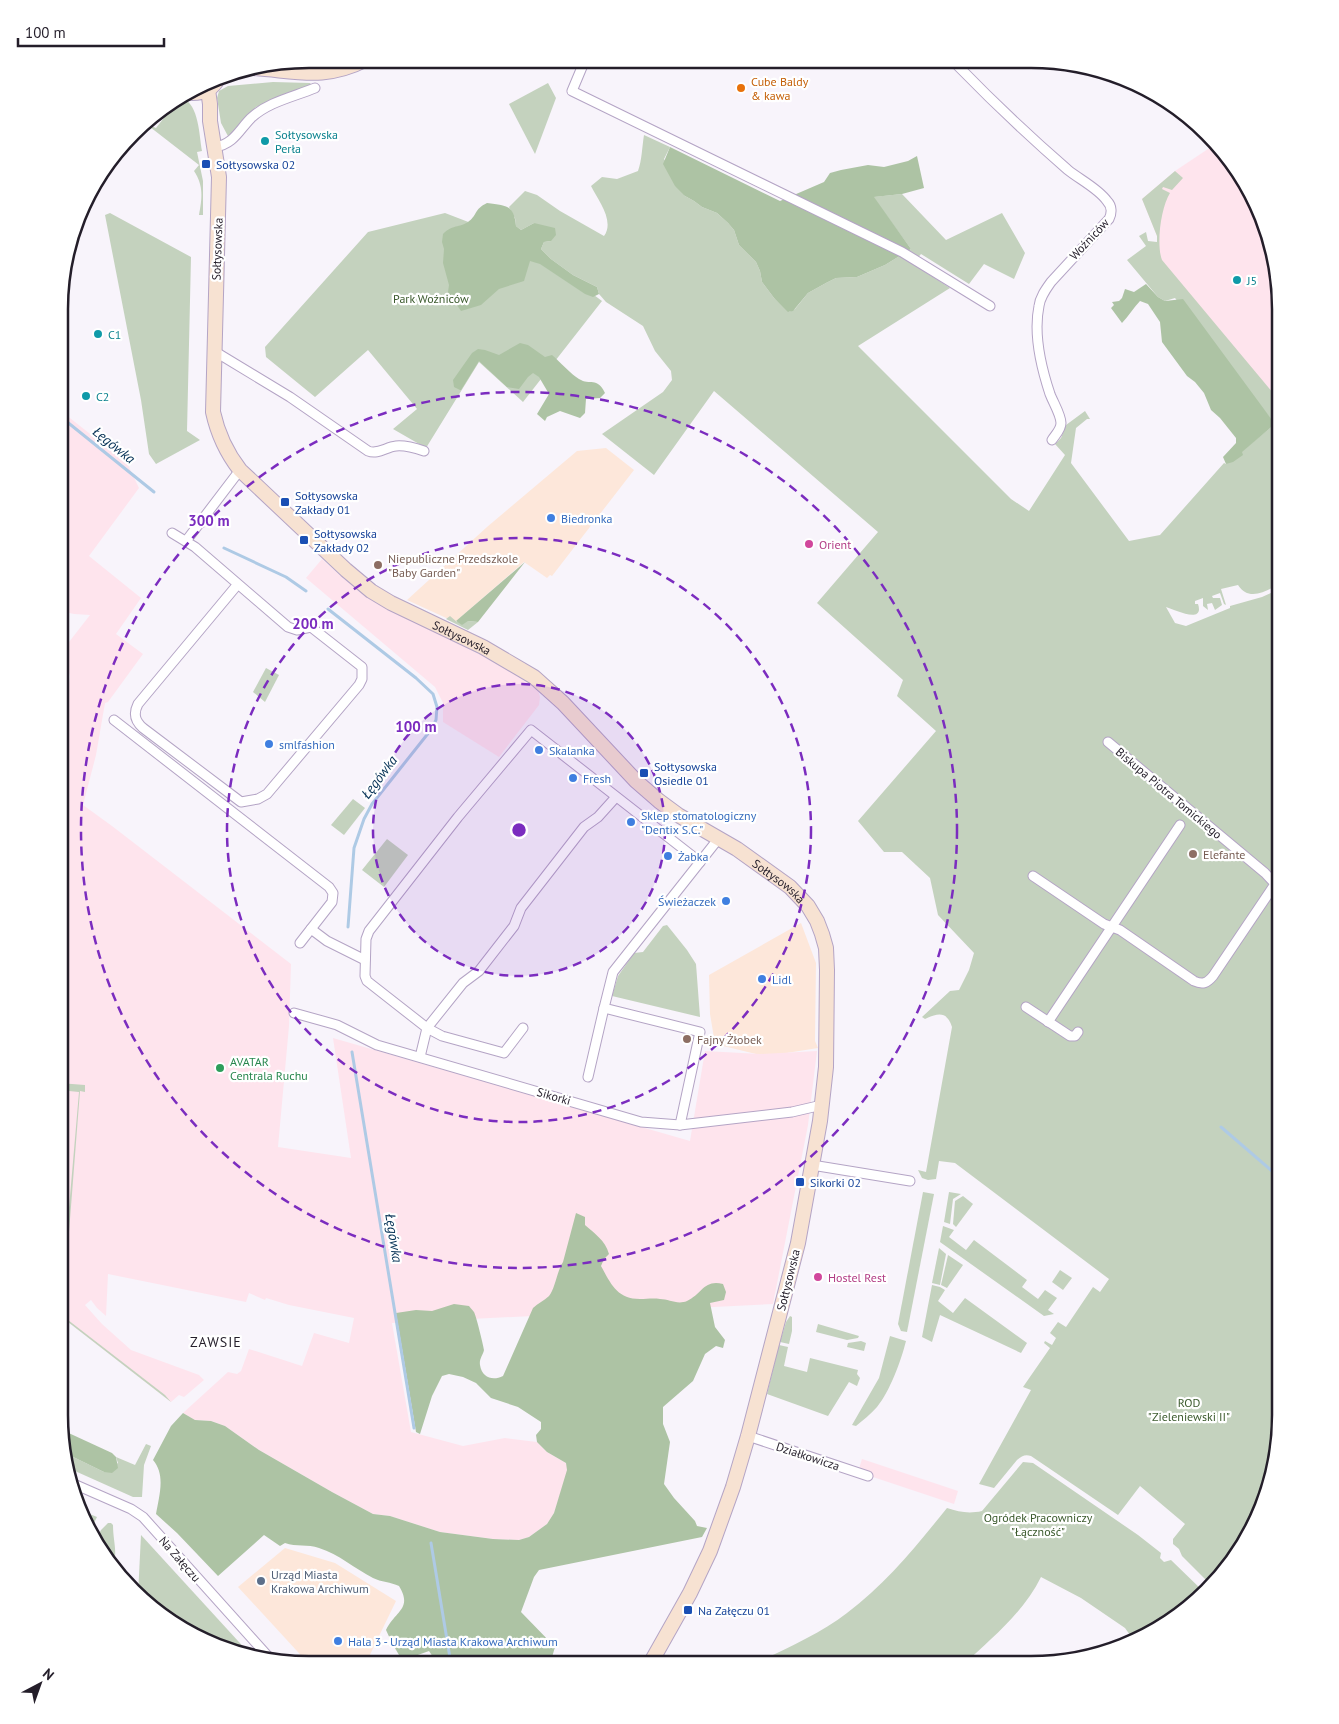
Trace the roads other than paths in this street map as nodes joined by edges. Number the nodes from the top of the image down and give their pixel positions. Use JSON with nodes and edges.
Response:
{"nodes":[{"id":1,"x":344,"y":68,"type":"edge"},
{"id":2,"x":582,"y":68,"type":"edge"},
{"id":3,"x":960,"y":68,"type":"edge"},
{"id":4,"x":277,"y":70,"type":"edge"},
{"id":5,"x":314,"y":88,"type":"dead end"},
{"id":6,"x":208,"y":90,"type":"joint"},
{"id":7,"x":200,"y":93,"type":"edge"},
{"id":8,"x":194,"y":96,"type":"edge"},
{"id":9,"x":210,"y":121,"type":"junction"},
{"id":10,"x":215,"y":147,"type":"junction"},
{"id":11,"x":990,"y":306,"type":"dead end"},
{"id":12,"x":214,"y":351,"type":"junction"},
{"id":13,"x":1052,"y":440,"type":"dead end"},
{"id":14,"x":424,"y":451,"type":"dead end"},
{"id":15,"x":240,"y":470,"type":"junction"},
{"id":16,"x":172,"y":533,"type":"dead end"},
{"id":17,"x":186,"y":541,"type":"junction"},
{"id":18,"x":238,"y":584,"type":"junction"},
{"id":19,"x":114,"y":720,"type":"dead end"},
{"id":20,"x":1108,"y":742,"type":"dead end"},
{"id":21,"x":616,"y":797,"type":"junction"},
{"id":22,"x":1180,"y":825,"type":"dead end"},
{"id":23,"x":719,"y":838,"type":"junction"},
{"id":24,"x":700,"y":862,"type":"junction"},
{"id":25,"x":1033,"y":876,"type":"dead end"},
{"id":26,"x":1272,"y":881,"type":"edge"},
{"id":27,"x":1272,"y":894,"type":"edge"},
{"id":28,"x":1112,"y":927,"type":"junction"},
{"id":29,"x":311,"y":929,"type":"junction"},
{"id":30,"x":300,"y":943,"type":"dead end"},
{"id":31,"x":365,"y":960,"type":"junction"},
{"id":32,"x":1026,"y":1007,"type":"dead end"},
{"id":33,"x":604,"y":1008,"type":"junction"},
{"id":34,"x":294,"y":1013,"type":"dead end"},
{"id":35,"x":1048,"y":1022,"type":"junction"},
{"id":36,"x":427,"y":1028,"type":"junction"},
{"id":37,"x":523,"y":1028,"type":"dead end"},
{"id":38,"x":1078,"y":1032,"type":"dead end"},
{"id":39,"x":420,"y":1057,"type":"junction"},
{"id":40,"x":588,"y":1077,"type":"dead end"},
{"id":41,"x":822,"y":1105,"type":"junction"},
{"id":42,"x":680,"y":1125,"type":"junction"},
{"id":43,"x":812,"y":1165,"type":"junction"},
{"id":44,"x":910,"y":1181,"type":"dead end"},
{"id":45,"x":748,"y":1436,"type":"junction"},
{"id":46,"x":868,"y":1476,"type":"dead end"},
{"id":47,"x":78,"y":1485,"type":"edge"},
{"id":48,"x":660,"y":1648,"type":"junction"},
{"id":49,"x":265,"y":1652,"type":"edge"},
{"id":50,"x":655,"y":1656,"type":"edge"},
{"id":51,"x":658,"y":1656,"type":"edge"}],
"edges":[{"from":1,"to":4,"type":"street"},
{"from":2,"to":11,"type":"street"},
{"from":3,"to":13,"type":"street","name":"Woźniców"},
{"from":5,"to":10,"type":"street"},
{"from":6,"to":7,"type":"street"},
{"from":6,"to":9,"type":"street","name":"Sołtysowska"},
{"from":8,"to":9,"type":"street","name":"Sołtysowska"},
{"from":9,"to":10,"type":"street","name":"Sołtysowska"},
{"from":10,"to":12,"type":"street","name":"Sołtysowska"},
{"from":12,"to":14,"type":"street"},
{"from":12,"to":15,"type":"street","name":"Sołtysowska"},
{"from":15,"to":17,"type":"street"},
{"from":15,"to":23,"type":"street","name":"Sołtysowska"},
{"from":16,"to":17,"type":"street"},
{"from":17,"to":18,"type":"street"},
{"from":18,"to":18,"type":"street"},
{"from":19,"to":29,"type":"street"},
{"from":20,"to":26,"type":"street","name":"Biskupa Piotra Tomickiego"},
{"from":21,"to":24,"type":"street"},
{"from":21,"to":31,"type":"street"},
{"from":21,"to":36,"type":"street"},
{"from":22,"to":28,"type":"street","name":"Biskupa Piotra Tomickiego"},
{"from":23,"to":24,"type":"street"},
{"from":23,"to":41,"type":"street","name":"Sołtysowska"},
{"from":24,"to":33,"type":"street"},
{"from":25,"to":28,"type":"street","name":"Biskupa Piotra Tomickiego"},
{"from":27,"to":28,"type":"street","name":"Biskupa Piotra Tomickiego"},
{"from":28,"to":35,"type":"street","name":"Biskupa Piotra Tomickiego"},
{"from":29,"to":30,"type":"street"},
{"from":29,"to":31,"type":"street"},
{"from":31,"to":36,"type":"street"},
{"from":32,"to":35,"type":"street"},
{"from":33,"to":40,"type":"street"},
{"from":33,"to":42,"type":"street"},
{"from":34,"to":39,"type":"street","name":"Sikorki"},
{"from":35,"to":38,"type":"street"},
{"from":36,"to":37,"type":"street"},
{"from":36,"to":39,"type":"street"},
{"from":39,"to":42,"type":"street","name":"Sikorki"},
{"from":41,"to":42,"type":"street","name":"Sikorki"},
{"from":41,"to":43,"type":"street","name":"Sołtysowska"},
{"from":43,"to":44,"type":"street"},
{"from":43,"to":45,"type":"street","name":"Sołtysowska"},
{"from":45,"to":46,"type":"street","name":"Działkowicza"},
{"from":45,"to":48,"type":"street","name":"Sołtysowska"},
{"from":47,"to":49,"type":"street","name":"Na Załęczu"},
{"from":48,"to":50,"type":"street","name":"Sołtysowska"},
{"from":48,"to":51,"type":"street","name":"Sołtysowska"}]}
